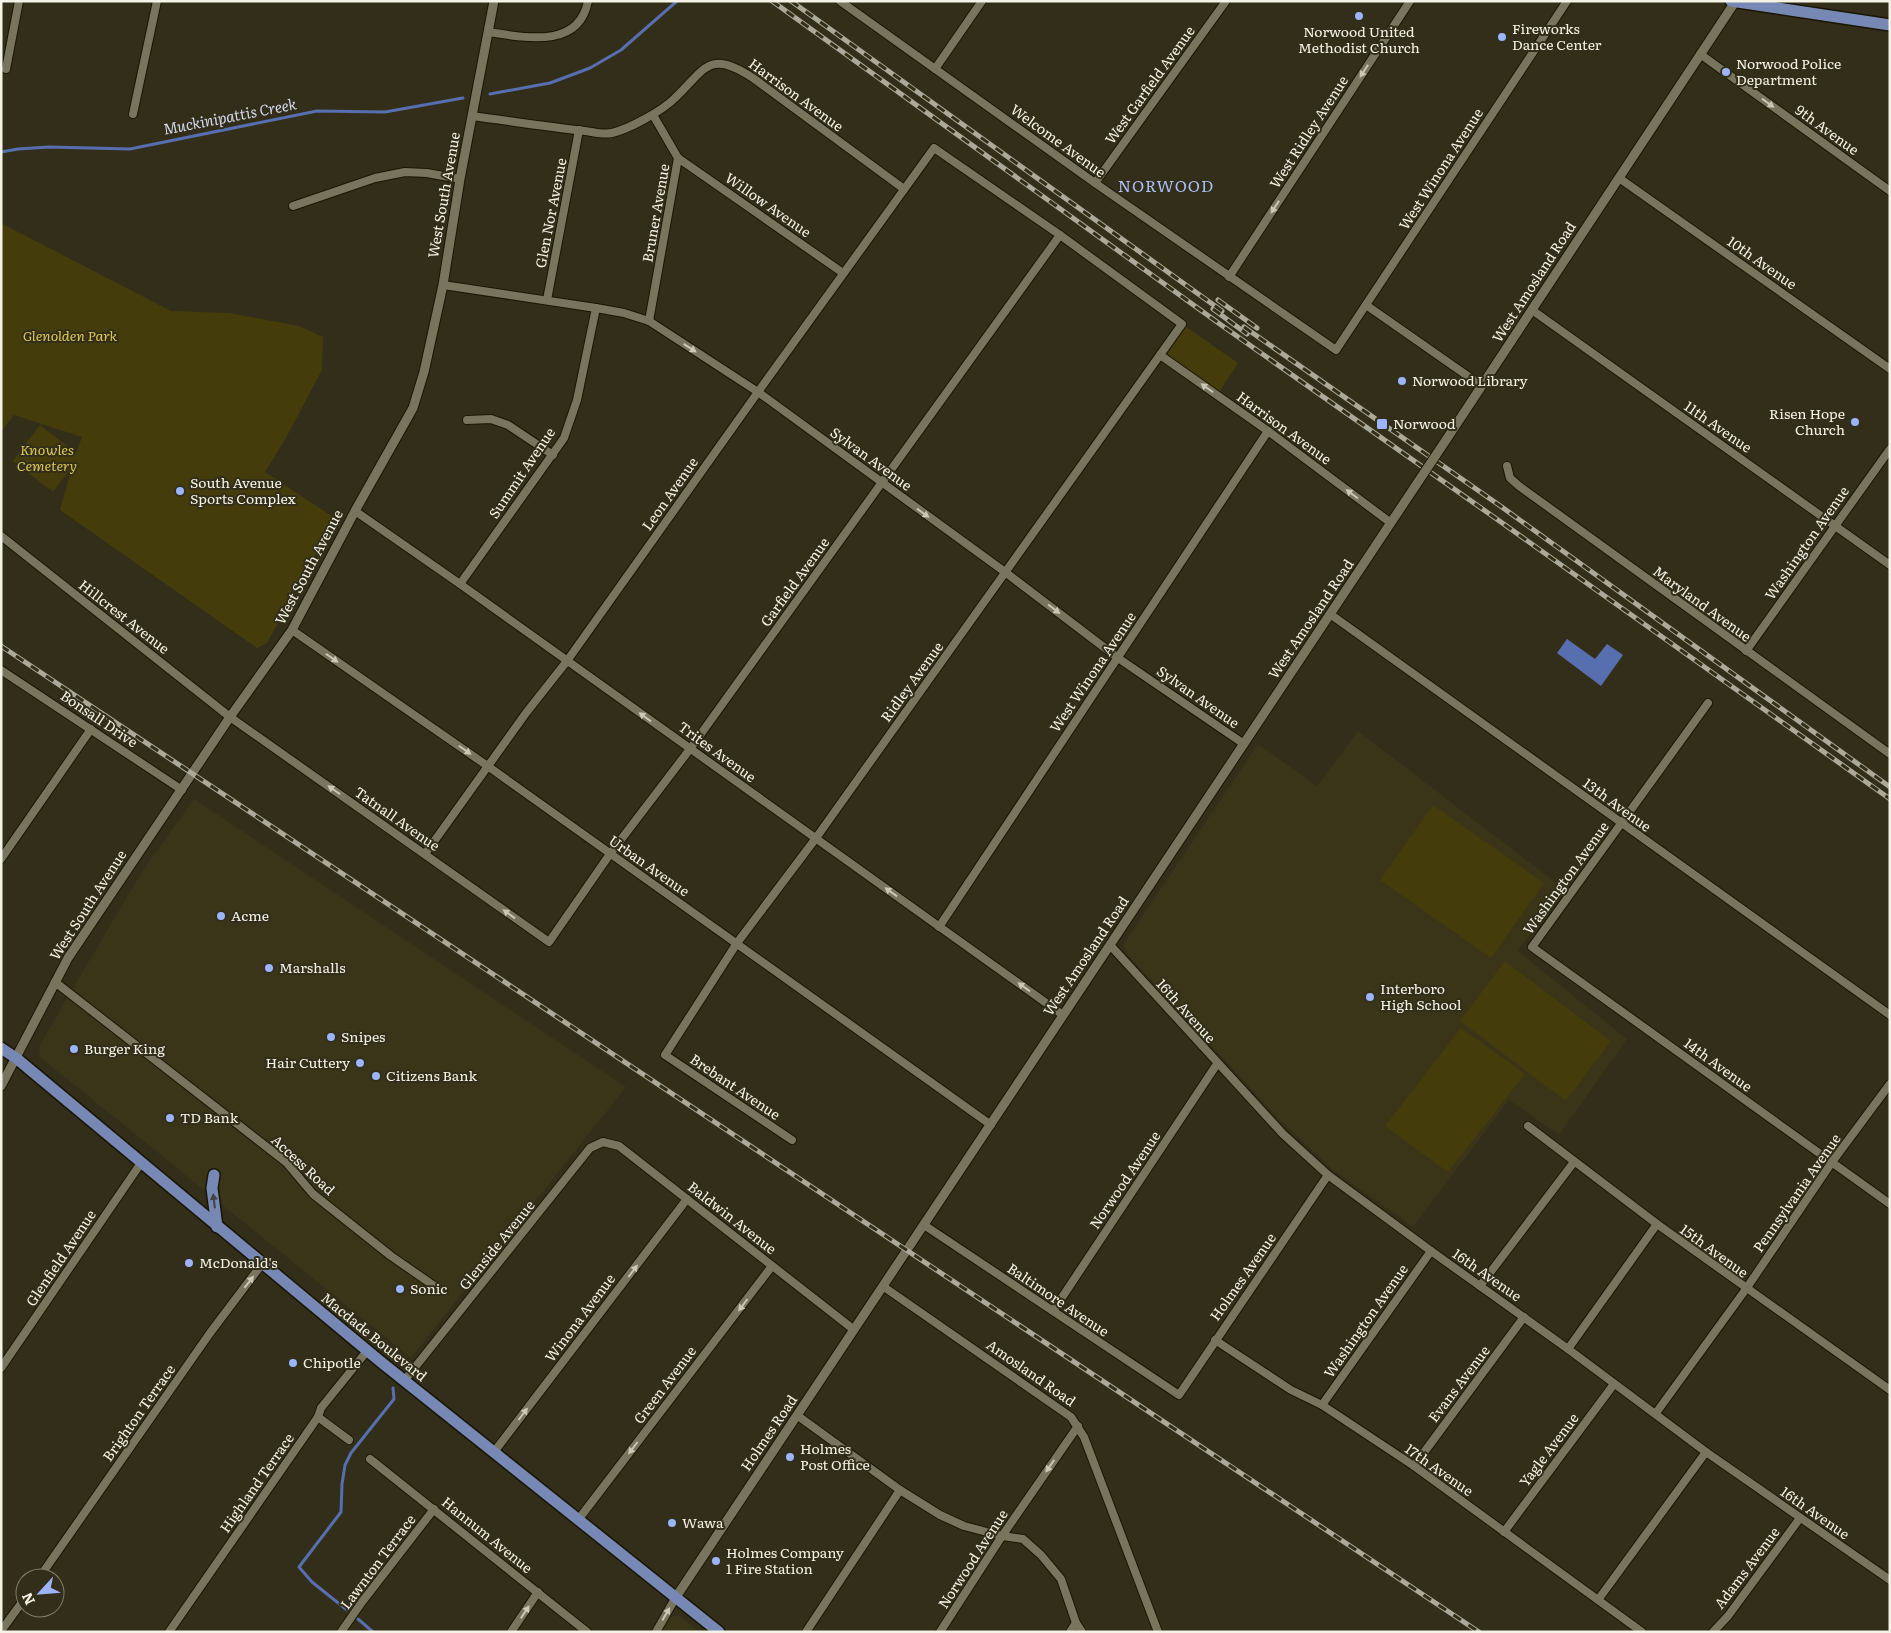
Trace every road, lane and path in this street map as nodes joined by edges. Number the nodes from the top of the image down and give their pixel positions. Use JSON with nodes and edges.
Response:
{"nodes":[{"id":1,"x":19,"y":1,"type":"edge"},
{"id":2,"x":157,"y":1,"type":"edge"},
{"id":3,"x":494,"y":1,"type":"edge"},
{"id":4,"x":588,"y":1,"type":"edge"},
{"id":5,"x":840,"y":1,"type":"edge"},
{"id":6,"x":982,"y":1,"type":"edge"},
{"id":7,"x":1226,"y":1,"type":"edge"},
{"id":8,"x":1410,"y":1,"type":"edge"},
{"id":9,"x":1567,"y":1,"type":"edge"},
{"id":10,"x":1731,"y":1,"type":"edge"},
{"id":11,"x":1735,"y":2,"type":"edge"},
{"id":12,"x":1890,"y":25,"type":"edge"},
{"id":13,"x":488,"y":32,"type":"junction"},
{"id":14,"x":1700,"y":54,"type":"junction"},
{"id":15,"x":6,"y":69,"type":"dead end"},
{"id":16,"x":935,"y":69,"type":"junction"},
{"id":17,"x":133,"y":114,"type":"dead end"},
{"id":18,"x":653,"y":115,"type":"junction"},
{"id":19,"x":472,"y":116,"type":"junction"},
{"id":20,"x":579,"y":130,"type":"junction"},
{"id":21,"x":678,"y":158,"type":"junction"},
{"id":22,"x":1619,"y":178,"type":"junction"},
{"id":23,"x":460,"y":179,"type":"junction"},
{"id":24,"x":1095,"y":183,"type":"junction"},
{"id":25,"x":904,"y":189,"type":"junction"},
{"id":26,"x":1890,"y":191,"type":"edge"},
{"id":27,"x":293,"y":206,"type":"dead end"},
{"id":28,"x":1060,"y":235,"type":"junction"},
{"id":29,"x":843,"y":273,"type":"junction"},
{"id":30,"x":1229,"y":277,"type":"junction"},
{"id":31,"x":443,"y":285,"type":"junction"},
{"id":32,"x":547,"y":300,"type":"junction"},
{"id":33,"x":1366,"y":305,"type":"junction"},
{"id":34,"x":596,"y":308,"type":"junction"},
{"id":35,"x":1532,"y":310,"type":"junction"},
{"id":36,"x":650,"y":321,"type":"junction"},
{"id":37,"x":1336,"y":350,"type":"joint"},
{"id":38,"x":1160,"y":355,"type":"junction"},
{"id":39,"x":1890,"y":369,"type":"edge"},
{"id":40,"x":1482,"y":386,"type":"junction"},
{"id":41,"x":758,"y":392,"type":"junction"},
{"id":42,"x":467,"y":420,"type":"dead end"},
{"id":43,"x":1268,"y":431,"type":"junction"},
{"id":44,"x":1890,"y":449,"type":"edge"},
{"id":45,"x":552,"y":455,"type":"junction"},
{"id":46,"x":1507,"y":466,"type":"dead end"},
{"id":47,"x":881,"y":483,"type":"junction"},
{"id":48,"x":355,"y":511,"type":"junction"},
{"id":49,"x":1392,"y":523,"type":"junction"},
{"id":50,"x":1834,"y":525,"type":"junction"},
{"id":51,"x":1,"y":536,"type":"edge"},
{"id":52,"x":1890,"y":565,"type":"edge"},
{"id":53,"x":1005,"y":572,"type":"junction"},
{"id":54,"x":460,"y":584,"type":"junction"},
{"id":55,"x":1330,"y":614,"type":"junction"},
{"id":56,"x":292,"y":630,"type":"junction"},
{"id":57,"x":1746,"y":651,"type":"junction"},
{"id":58,"x":1118,"y":658,"type":"junction"},
{"id":59,"x":567,"y":661,"type":"junction"},
{"id":60,"x":1,"y":670,"type":"edge"},
{"id":61,"x":1708,"y":703,"type":"dead end"},
{"id":62,"x":230,"y":717,"type":"junction"},
{"id":63,"x":91,"y":729,"type":"junction"},
{"id":64,"x":1244,"y":744,"type":"junction"},
{"id":65,"x":690,"y":749,"type":"junction"},
{"id":66,"x":1890,"y":754,"type":"edge"},
{"id":67,"x":489,"y":767,"type":"junction"},
{"id":68,"x":182,"y":790,"type":"junction"},
{"id":69,"x":1622,"y":823,"type":"junction"},
{"id":70,"x":816,"y":838,"type":"junction"},
{"id":71,"x":426,"y":854,"type":"junction"},
{"id":72,"x":610,"y":854,"type":"junction"},
{"id":73,"x":1,"y":859,"type":"edge"},
{"id":74,"x":939,"y":927,"type":"junction"},
{"id":75,"x":549,"y":942,"type":"joint"},
{"id":76,"x":737,"y":943,"type":"junction"},
{"id":77,"x":1110,"y":945,"type":"junction"},
{"id":78,"x":1532,"y":947,"type":"joint"},
{"id":79,"x":55,"y":982,"type":"junction"},
{"id":80,"x":1063,"y":1015,"type":"junction"},
{"id":81,"x":1890,"y":1015,"type":"edge"},
{"id":82,"x":1,"y":1048,"type":"edge"},
{"id":83,"x":664,"y":1055,"type":"joint"},
{"id":84,"x":16,"y":1058,"type":"junction"},
{"id":85,"x":1217,"y":1064,"type":"junction"},
{"id":86,"x":1890,"y":1084,"type":"edge"},
{"id":87,"x":1,"y":1086,"type":"edge"},
{"id":88,"x":990,"y":1124,"type":"junction"},
{"id":89,"x":1528,"y":1126,"type":"dead end"},
{"id":90,"x":792,"y":1140,"type":"dead end"},
{"id":91,"x":590,"y":1148,"type":"joint"},
{"id":92,"x":1574,"y":1162,"type":"junction"},
{"id":93,"x":1832,"y":1162,"type":"junction"},
{"id":94,"x":141,"y":1163,"type":"junction"},
{"id":95,"x":214,"y":1175,"type":"dead end"},
{"id":96,"x":1328,"y":1175,"type":"junction"},
{"id":97,"x":687,"y":1199,"type":"junction"},
{"id":98,"x":1890,"y":1204,"type":"edge"},
{"id":99,"x":1657,"y":1224,"type":"junction"},
{"id":100,"x":924,"y":1225,"type":"junction"},
{"id":101,"x":217,"y":1227,"type":"junction"},
{"id":102,"x":907,"y":1250,"type":"joint"},
{"id":103,"x":1431,"y":1251,"type":"junction"},
{"id":104,"x":262,"y":1264,"type":"junction"},
{"id":105,"x":772,"y":1266,"type":"junction"},
{"id":106,"x":884,"y":1286,"type":"junction"},
{"id":107,"x":1480,"y":1286,"type":"junction"},
{"id":108,"x":1746,"y":1289,"type":"junction"},
{"id":109,"x":440,"y":1290,"type":"dead end"},
{"id":110,"x":1053,"y":1311,"type":"junction"},
{"id":111,"x":1524,"y":1317,"type":"junction"},
{"id":112,"x":853,"y":1329,"type":"junction"},
{"id":113,"x":1214,"y":1340,"type":"junction"},
{"id":114,"x":1568,"y":1348,"type":"junction"},
{"id":115,"x":367,"y":1351,"type":"junction"},
{"id":116,"x":1,"y":1368,"type":"edge"},
{"id":117,"x":404,"y":1381,"type":"junction"},
{"id":118,"x":1614,"y":1384,"type":"junction"},
{"id":119,"x":1890,"y":1390,"type":"edge"},
{"id":120,"x":1179,"y":1395,"type":"joint"},
{"id":121,"x":1322,"y":1405,"type":"junction"},
{"id":122,"x":1656,"y":1414,"type":"junction"},
{"id":123,"x":798,"y":1416,"type":"junction"},
{"id":124,"x":318,"y":1417,"type":"junction"},
{"id":125,"x":1078,"y":1426,"type":"junction"},
{"id":126,"x":349,"y":1440,"type":"dead end"},
{"id":127,"x":494,"y":1452,"type":"junction"},
{"id":128,"x":1706,"y":1452,"type":"junction"},
{"id":129,"x":370,"y":1459,"type":"dead end"},
{"id":130,"x":1414,"y":1466,"type":"junction"},
{"id":131,"x":900,"y":1490,"type":"junction"},
{"id":132,"x":434,"y":1509,"type":"junction"},
{"id":133,"x":1800,"y":1518,"type":"junction"},
{"id":134,"x":578,"y":1520,"type":"junction"},
{"id":135,"x":1504,"y":1532,"type":"junction"},
{"id":136,"x":1002,"y":1536,"type":"junction"},
{"id":137,"x":46,"y":1568,"type":"edge"},
{"id":138,"x":1890,"y":1580,"type":"edge"},
{"id":139,"x":538,"y":1592,"type":"junction"},
{"id":140,"x":676,"y":1597,"type":"junction"},
{"id":141,"x":1598,"y":1600,"type":"junction"},
{"id":142,"x":15,"y":1612,"type":"edge"},
{"id":143,"x":1076,"y":1623,"type":"junction"},
{"id":144,"x":1,"y":1631,"type":"edge"},
{"id":145,"x":168,"y":1632,"type":"edge"},
{"id":146,"x":341,"y":1632,"type":"edge"},
{"id":147,"x":511,"y":1632,"type":"edge"},
{"id":148,"x":587,"y":1632,"type":"edge"},
{"id":149,"x":656,"y":1632,"type":"edge"},
{"id":150,"x":719,"y":1632,"type":"edge"},
{"id":151,"x":806,"y":1632,"type":"edge"},
{"id":152,"x":940,"y":1632,"type":"edge"},
{"id":153,"x":1070,"y":1632,"type":"edge"},
{"id":154,"x":1082,"y":1632,"type":"edge"},
{"id":155,"x":1158,"y":1632,"type":"edge"},
{"id":156,"x":1642,"y":1632,"type":"edge"},
{"id":157,"x":1713,"y":1632,"type":"edge"}],
"edges":[{"from":1,"to":15,"type":"street"},
{"from":2,"to":17,"type":"street"},
{"from":3,"to":13,"type":"street","name":"West South Avenue"},
{"from":4,"to":13,"type":"street"},
{"from":5,"to":16,"type":"street","name":"Welcome Avenue"},
{"from":6,"to":16,"type":"street"},
{"from":7,"to":24,"type":"street","name":"West Garfield Avenue"},
{"from":8,"to":30,"type":"street","name":"West Ridley Avenue","one_way":true},
{"from":9,"to":33,"type":"street","name":"West Winona Avenue"},
{"from":10,"to":11,"type":"main road"},
{"from":11,"to":12,"type":"main road"},
{"from":11,"to":14,"type":"street","name":"West Amosland Road"},
{"from":13,"to":19,"type":"street","name":"West South Avenue"},
{"from":14,"to":22,"type":"street","name":"West Amosland Road"},
{"from":14,"to":26,"type":"street","name":"9th Avenue","one_way":true},
{"from":16,"to":24,"type":"street","name":"Welcome Avenue"},
{"from":18,"to":20,"type":"street","name":"Harrison Avenue"},
{"from":18,"to":21,"type":"street","name":"Bruner Avenue"},
{"from":18,"to":25,"type":"street","name":"Harrison Avenue"},
{"from":19,"to":20,"type":"street","name":"Harrison Avenue"},
{"from":19,"to":23,"type":"street","name":"West South Avenue"},
{"from":20,"to":32,"type":"street","name":"Glen Nor Avenue"},
{"from":21,"to":29,"type":"street","name":"Willow Avenue"},
{"from":21,"to":36,"type":"street","name":"Bruner Avenue"},
{"from":22,"to":35,"type":"street","name":"West Amosland Road"},
{"from":22,"to":39,"type":"street","name":"10th Avenue"},
{"from":23,"to":27,"type":"street"},
{"from":23,"to":31,"type":"street","name":"West South Avenue"},
{"from":24,"to":30,"type":"street","name":"Welcome Avenue"},
{"from":25,"to":28,"type":"street","name":"Leon Avenue"},
{"from":25,"to":29,"type":"street","name":"Leon Avenue"},
{"from":28,"to":38,"type":"street","name":"Ridley Avenue"},
{"from":28,"to":47,"type":"street","name":"Garfield Avenue"},
{"from":29,"to":41,"type":"street","name":"Leon Avenue"},
{"from":30,"to":37,"type":"street","name":"Welcome Avenue"},
{"from":31,"to":32,"type":"street","name":"Sylvan Avenue"},
{"from":31,"to":48,"type":"street","name":"West South Avenue"},
{"from":32,"to":34,"type":"street","name":"Sylvan Avenue"},
{"from":33,"to":37,"type":"street","name":"West Winona Avenue"},
{"from":33,"to":40,"type":"street"},
{"from":34,"to":36,"type":"street","name":"Sylvan Avenue"},
{"from":34,"to":45,"type":"street","name":"Summit Avenue"},
{"from":35,"to":40,"type":"street","name":"West Amosland Road"},
{"from":35,"to":50,"type":"street","name":"11th Avenue"},
{"from":36,"to":41,"type":"street","name":"Sylvan Avenue","one_way":true},
{"from":43,"to":38,"type":"street","name":"Harrison Avenue","one_way":true},
{"from":38,"to":53,"type":"street","name":"Ridley Avenue"},
{"from":40,"to":49,"type":"street","name":"West Amosland Road","bridge":true},
{"from":41,"to":47,"type":"street","name":"Sylvan Avenue"},
{"from":41,"to":59,"type":"street","name":"Leon Avenue"},
{"from":42,"to":45,"type":"street"},
{"from":49,"to":43,"type":"street","name":"Harrison Avenue","one_way":true},
{"from":43,"to":58,"type":"street","name":"West Winona Avenue"},
{"from":44,"to":50,"type":"street","name":"Washington Avenue"},
{"from":45,"to":54,"type":"street","name":"Summit Avenue"},
{"from":46,"to":57,"type":"street","name":"Maryland Avenue"},
{"from":47,"to":53,"type":"street","name":"Sylvan Avenue","one_way":true},
{"from":47,"to":65,"type":"street","name":"Garfield Avenue"},
{"from":48,"to":54,"type":"street","name":"Trites Avenue"},
{"from":48,"to":56,"type":"street","name":"West South Avenue"},
{"from":49,"to":55,"type":"street","name":"West Amosland Road"},
{"from":50,"to":52,"type":"street","name":"11th Avenue"},
{"from":50,"to":57,"type":"street","name":"Washington Avenue"},
{"from":51,"to":62,"type":"street","name":"Hillcrest Avenue"},
{"from":53,"to":58,"type":"street","name":"Sylvan Avenue","one_way":true},
{"from":53,"to":70,"type":"street","name":"Ridley Avenue"},
{"from":54,"to":59,"type":"street","name":"Trites Avenue"},
{"from":55,"to":64,"type":"street","name":"West Amosland Road"},
{"from":55,"to":69,"type":"street","name":"13th Avenue"},
{"from":56,"to":62,"type":"street","name":"West South Avenue"},
{"from":56,"to":67,"type":"street","name":"Urban Avenue","one_way":true},
{"from":57,"to":66,"type":"street","name":"Maryland Avenue"},
{"from":58,"to":64,"type":"street","name":"Sylvan Avenue"},
{"from":58,"to":74,"type":"street","name":"West Winona Avenue"},
{"from":65,"to":59,"type":"street","name":"Trites Avenue","one_way":true},
{"from":59,"to":67,"type":"street","name":"Leon Avenue"},
{"from":60,"to":63,"type":"street","name":"Bonsall Drive"},
{"from":61,"to":69,"type":"street","name":"Washington Avenue"},
{"from":62,"to":68,"type":"street","name":"West South Avenue"},
{"from":71,"to":62,"type":"street","name":"Tatnall Avenue","one_way":true},
{"from":63,"to":68,"type":"street","name":"Bonsall Drive"},
{"from":63,"to":73,"type":"street"},
{"from":64,"to":77,"type":"street","name":"West Amosland Road"},
{"from":65,"to":70,"type":"street","name":"Trites Avenue"},
{"from":65,"to":72,"type":"street","name":"Garfield Avenue"},
{"from":67,"to":71,"type":"street","name":"Leon Avenue"},
{"from":67,"to":72,"type":"street","name":"Urban Avenue"},
{"from":68,"to":79,"type":"street","name":"West South Avenue"},
{"from":69,"to":78,"type":"street","name":"Washington Avenue"},
{"from":69,"to":81,"type":"street","name":"13th Avenue"},
{"from":74,"to":70,"type":"street","name":"Trites Avenue","one_way":true},
{"from":70,"to":76,"type":"street","name":"Ridley Avenue"},
{"from":75,"to":71,"type":"street","name":"Tatnall Avenue","one_way":true},
{"from":72,"to":75,"type":"street","name":"Garfield Avenue"},
{"from":72,"to":76,"type":"street","name":"Urban Avenue"},
{"from":80,"to":74,"type":"street","name":"Trites Avenue","one_way":true},
{"from":76,"to":83,"type":"street","name":"Ridley Avenue"},
{"from":76,"to":88,"type":"street","name":"Urban Avenue"},
{"from":77,"to":80,"type":"street","name":"West Amosland Road"},
{"from":77,"to":85,"type":"street","name":"16th Avenue"},
{"from":78,"to":93,"type":"street","name":"14th Avenue"},
{"from":79,"to":84,"type":"street","name":"West South Avenue"},
{"from":79,"to":109,"type":"street","name":"Access Road"},
{"from":80,"to":88,"type":"street","name":"West Amosland Road"},
{"from":82,"to":84,"type":"main road","name":"Macdade Boulevard"},
{"from":83,"to":90,"type":"street","name":"Brebant Avenue"},
{"from":84,"to":87,"type":"street","name":"West South Avenue"},
{"from":84,"to":94,"type":"main road","name":"Macdade Boulevard"},
{"from":85,"to":96,"type":"street","name":"16th Avenue"},
{"from":85,"to":110,"type":"street","name":"Norwood Avenue"},
{"from":86,"to":93,"type":"street","name":"Pennsylvania Avenue"},
{"from":88,"to":100,"type":"street","name":"West Amosland Road"},
{"from":89,"to":92,"type":"street","name":"15th Avenue"},
{"from":91,"to":97,"type":"street","name":"Baldwin Avenue"},
{"from":91,"to":117,"type":"street","name":"Glenside Avenue"},
{"from":92,"to":99,"type":"street","name":"15th Avenue"},
{"from":92,"to":107,"type":"street"},
{"from":93,"to":98,"type":"street","name":"14th Avenue"},
{"from":93,"to":108,"type":"street","name":"Pennsylvania Avenue"},
{"from":94,"to":101,"type":"main road","name":"Macdade Boulevard"},
{"from":94,"to":116,"type":"street","name":"Glenfield Avenue"},
{"from":101,"to":95,"type":"main road","one_way":true},
{"from":96,"to":103,"type":"street","name":"16th Avenue"},
{"from":96,"to":113,"type":"street","name":"Holmes Avenue"},
{"from":97,"to":105,"type":"street","name":"Baldwin Avenue"},
{"from":127,"to":97,"type":"street","name":"Winona Avenue","one_way":true},
{"from":99,"to":108,"type":"street","name":"15th Avenue"},
{"from":99,"to":114,"type":"street"},
{"from":100,"to":102,"type":"street","name":"West Amosland Road"},
{"from":100,"to":110,"type":"street","name":"Baltimore Avenue"},
{"from":101,"to":104,"type":"main road","name":"Macdade Boulevard"},
{"from":102,"to":106,"type":"street","name":"Holmes Road"},
{"from":103,"to":107,"type":"street","name":"16th Avenue"},
{"from":103,"to":121,"type":"street","name":"Washington Avenue"},
{"from":104,"to":115,"type":"main road","name":"Macdade Boulevard"},
{"from":137,"to":104,"type":"street","name":"Brighton Terrace","one_way":true},
{"from":105,"to":112,"type":"street","name":"Baldwin Avenue"},
{"from":105,"to":134,"type":"street","name":"Green Avenue","one_way":true},
{"from":106,"to":112,"type":"street","name":"Holmes Road"},
{"from":106,"to":125,"type":"street","name":"Amosland Road"},
{"from":107,"to":111,"type":"street","name":"16th Avenue"},
{"from":108,"to":119,"type":"street","name":"15th Avenue"},
{"from":108,"to":122,"type":"street","name":"Pennsylvania Avenue"},
{"from":110,"to":120,"type":"street","name":"Baltimore Avenue"},
{"from":111,"to":114,"type":"street","name":"16th Avenue"},
{"from":111,"to":130,"type":"street","name":"Evans Avenue"},
{"from":112,"to":123,"type":"street","name":"Holmes Road"},
{"from":113,"to":120,"type":"street","name":"Holmes Avenue"},
{"from":113,"to":121,"type":"street","name":"17th Avenue"},
{"from":114,"to":118,"type":"street","name":"16th Avenue"},
{"from":115,"to":117,"type":"main road","name":"Macdade Boulevard"},
{"from":115,"to":124,"type":"street","name":"Highland Terrace"},
{"from":117,"to":127,"type":"main road","name":"Macdade Boulevard"},
{"from":118,"to":122,"type":"street","name":"16th Avenue"},
{"from":118,"to":135,"type":"street","name":"Yagle Avenue"},
{"from":121,"to":130,"type":"street","name":"17th Avenue"},
{"from":122,"to":128,"type":"street","name":"16th Avenue"},
{"from":123,"to":131,"type":"street"},
{"from":123,"to":140,"type":"street","name":"Holmes Road"},
{"from":124,"to":126,"type":"street"},
{"from":124,"to":145,"type":"street","name":"Highland Terrace"},
{"from":125,"to":136,"type":"street","name":"Norwood Avenue","one_way":true},
{"from":125,"to":155,"type":"street","name":"Amosland Road"},
{"from":127,"to":134,"type":"main road","name":"Macdade Boulevard"},
{"from":128,"to":133,"type":"street","name":"16th Avenue"},
{"from":128,"to":141,"type":"street"},
{"from":129,"to":132,"type":"street","name":"Hannum Avenue"},
{"from":130,"to":135,"type":"street","name":"17th Avenue"},
{"from":131,"to":136,"type":"street"},
{"from":131,"to":151,"type":"street"},
{"from":132,"to":139,"type":"street","name":"Hannum Avenue"},
{"from":132,"to":146,"type":"street","name":"Lawnton Terrace"},
{"from":133,"to":138,"type":"street","name":"16th Avenue"},
{"from":133,"to":157,"type":"street","name":"Adams Avenue"},
{"from":134,"to":140,"type":"main road","name":"Macdade Boulevard"},
{"from":135,"to":141,"type":"street","name":"17th Avenue"},
{"from":136,"to":143,"type":"street"},
{"from":136,"to":152,"type":"street","name":"Norwood Avenue"},
{"from":147,"to":139,"type":"street","one_way":true},
{"from":139,"to":148,"type":"street","name":"Hannum Avenue"},
{"from":149,"to":140,"type":"street","name":"Holmes Road","one_way":true},
{"from":140,"to":150,"type":"main road","name":"Macdade Boulevard"},
{"from":141,"to":156,"type":"street","name":"17th Avenue"},
{"from":142,"to":144,"type":"street"},
{"from":143,"to":153,"type":"street"},
{"from":143,"to":154,"type":"street"}]}
